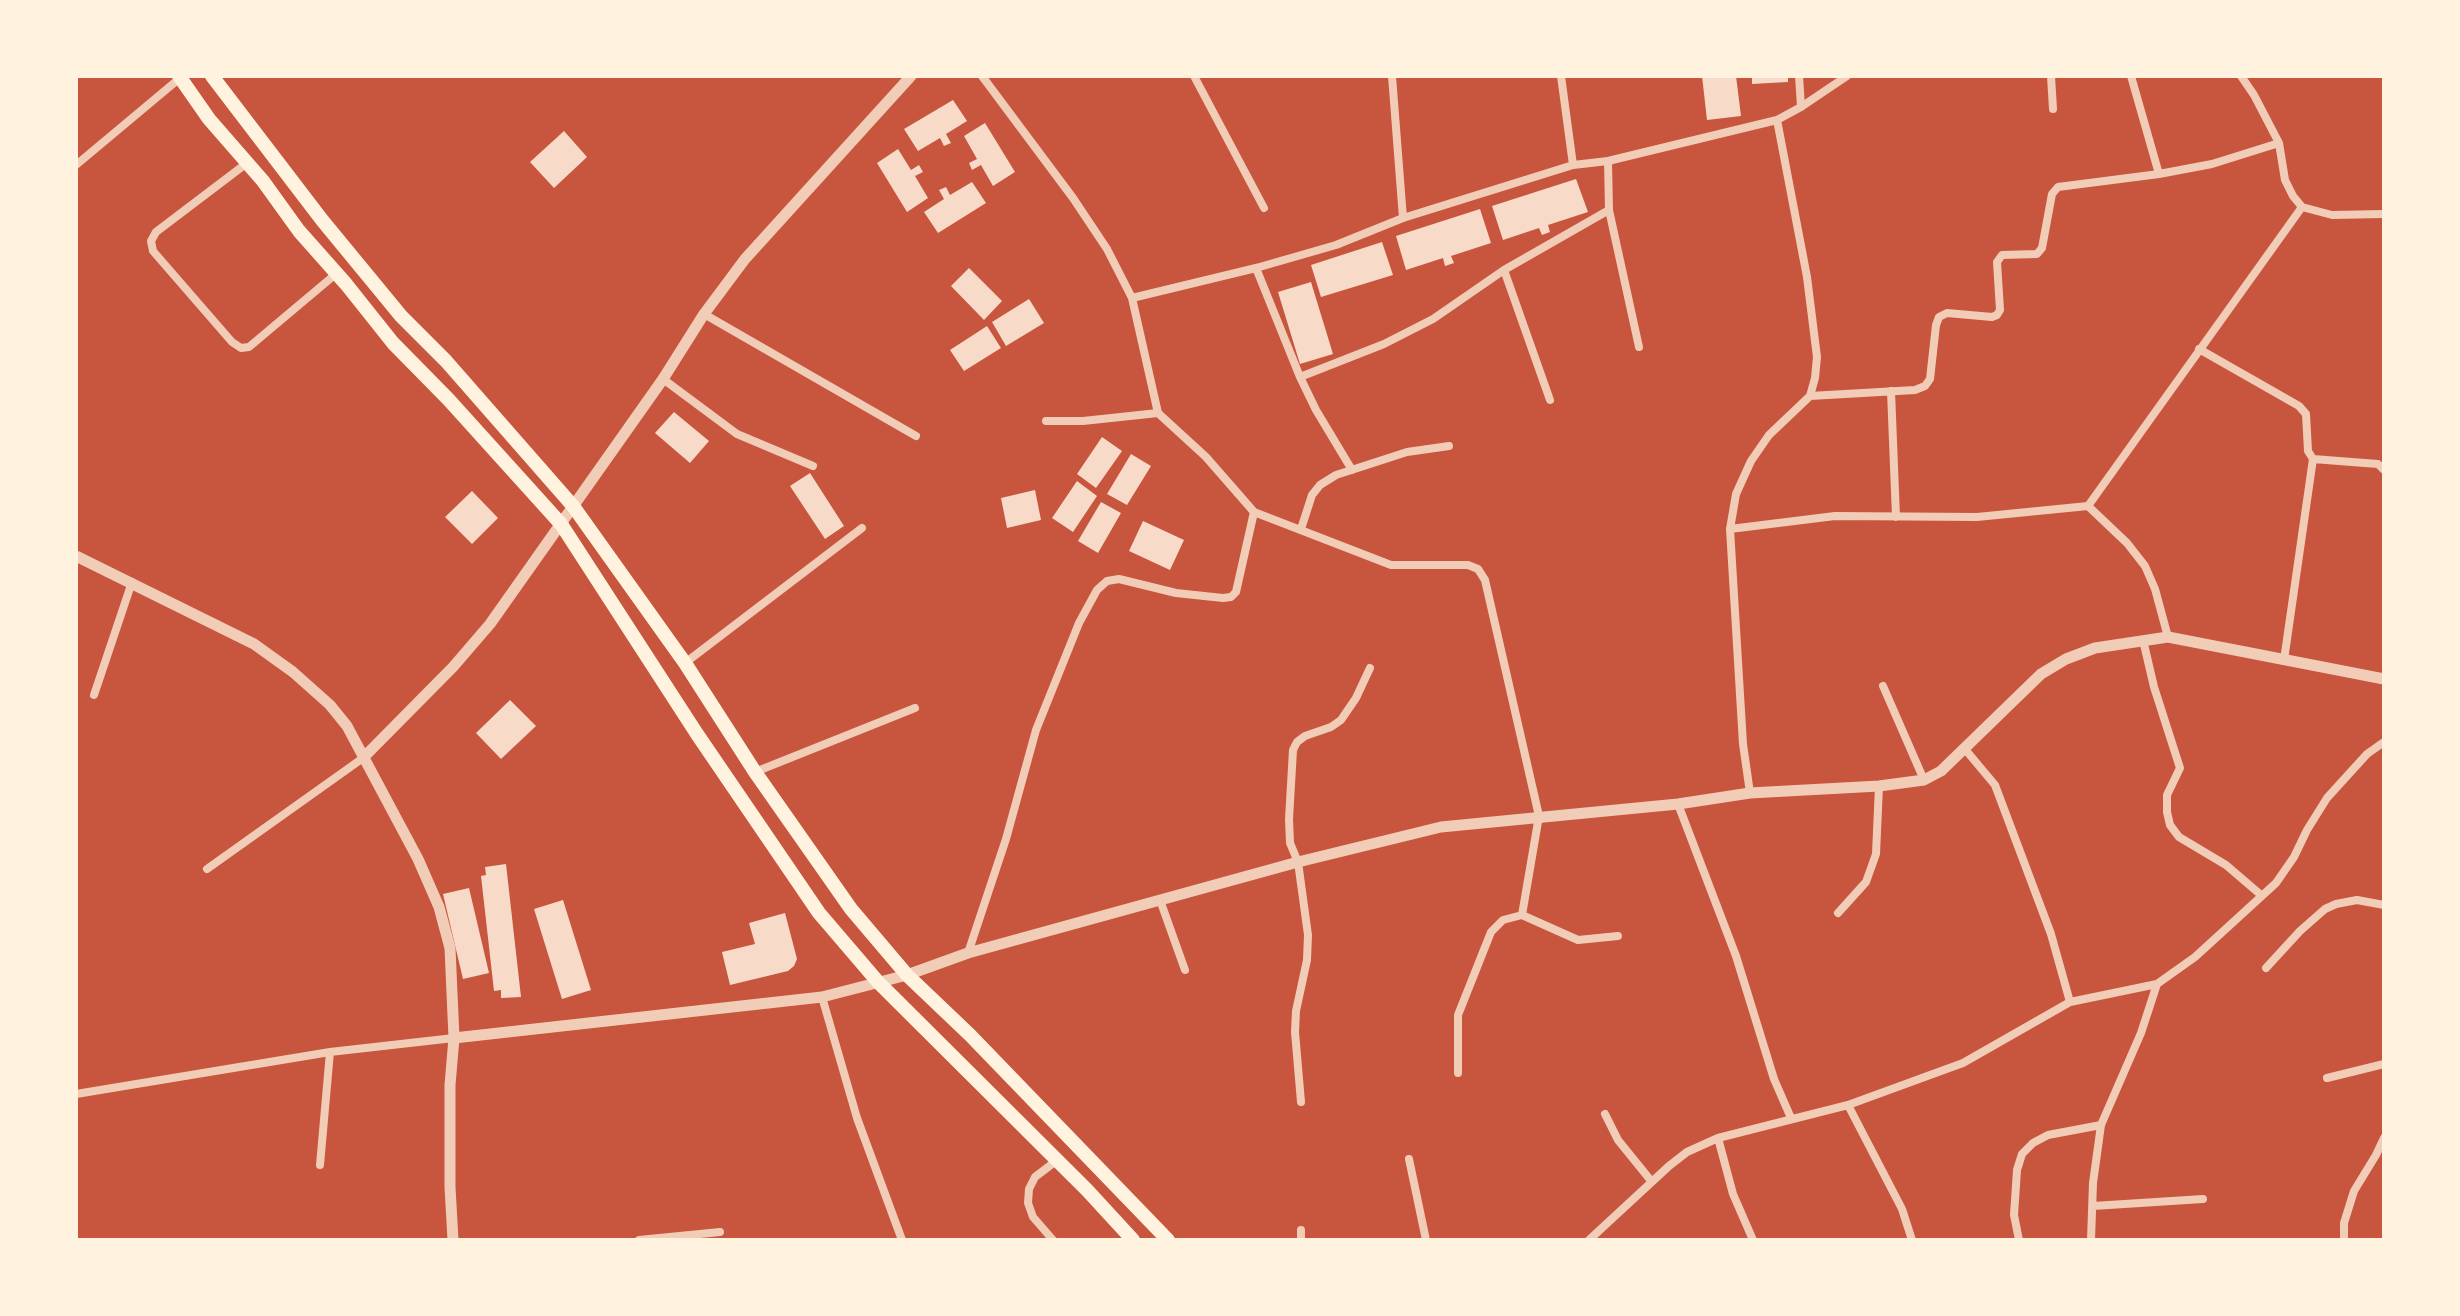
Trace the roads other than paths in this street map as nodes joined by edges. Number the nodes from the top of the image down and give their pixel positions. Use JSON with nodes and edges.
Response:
{"nodes":[{"id":1,"x":212,"y":76,"type":"edge"},
{"id":2,"x":911,"y":76,"type":"edge"},
{"id":3,"x":982,"y":76,"type":"edge"},
{"id":4,"x":1194,"y":76,"type":"edge"},
{"id":5,"x":1392,"y":76,"type":"edge"},
{"id":6,"x":1561,"y":76,"type":"edge"},
{"id":7,"x":1799,"y":76,"type":"edge"},
{"id":8,"x":1847,"y":76,"type":"edge"},
{"id":9,"x":2051,"y":76,"type":"edge"},
{"id":10,"x":2131,"y":76,"type":"edge"},
{"id":11,"x":2241,"y":76,"type":"edge"},
{"id":12,"x":180,"y":77,"type":"edge"},
{"id":13,"x":1801,"y":107,"type":"junction"},
{"id":14,"x":2053,"y":109,"type":"dead end"},
{"id":15,"x":1777,"y":120,"type":"junction"},
{"id":16,"x":2279,"y":143,"type":"junction"},
{"id":17,"x":1608,"y":161,"type":"junction"},
{"id":18,"x":247,"y":163,"type":"junction"},
{"id":19,"x":76,"y":165,"type":"edge"},
{"id":20,"x":1573,"y":165,"type":"junction"},
{"id":21,"x":2159,"y":174,"type":"junction"},
{"id":22,"x":2302,"y":207,"type":"junction"},
{"id":23,"x":1264,"y":208,"type":"dead end"},
{"id":24,"x":1609,"y":210,"type":"junction"},
{"id":25,"x":2384,"y":214,"type":"edge"},
{"id":26,"x":1403,"y":218,"type":"junction"},
{"id":27,"x":1256,"y":268,"type":"junction"},
{"id":28,"x":1504,"y":270,"type":"junction"},
{"id":29,"x":337,"y":273,"type":"junction"},
{"id":30,"x":1132,"y":298,"type":"junction"},
{"id":31,"x":704,"y":314,"type":"junction"},
{"id":32,"x":1639,"y":347,"type":"dead end"},
{"id":33,"x":2199,"y":349,"type":"junction"},
{"id":34,"x":1300,"y":377,"type":"junction"},
{"id":35,"x":663,"y":379,"type":"junction"},
{"id":36,"x":1891,"y":391,"type":"junction"},
{"id":37,"x":1810,"y":396,"type":"junction"},
{"id":38,"x":1550,"y":400,"type":"dead end"},
{"id":39,"x":1158,"y":413,"type":"junction"},
{"id":40,"x":1046,"y":421,"type":"dead end"},
{"id":41,"x":916,"y":436,"type":"dead end"},
{"id":42,"x":1449,"y":446,"type":"dead end"},
{"id":43,"x":2313,"y":459,"type":"junction"},
{"id":44,"x":813,"y":466,"type":"dead end"},
{"id":45,"x":1352,"y":470,"type":"junction"},
{"id":46,"x":2384,"y":470,"type":"edge"},
{"id":47,"x":573,"y":506,"type":"junction"},
{"id":48,"x":2088,"y":506,"type":"junction"},
{"id":49,"x":1254,"y":512,"type":"junction"},
{"id":50,"x":1896,"y":517,"type":"junction"},
{"id":51,"x":561,"y":524,"type":"junction"},
{"id":52,"x":862,"y":528,"type":"dead end"},
{"id":53,"x":1301,"y":529,"type":"junction"},
{"id":54,"x":1730,"y":529,"type":"junction"},
{"id":55,"x":76,"y":556,"type":"edge"},
{"id":56,"x":132,"y":582,"type":"junction"},
{"id":57,"x":2168,"y":637,"type":"junction"},
{"id":58,"x":2143,"y":640,"type":"junction"},
{"id":59,"x":2284,"y":660,"type":"junction"},
{"id":60,"x":685,"y":663,"type":"junction"},
{"id":61,"x":1370,"y":668,"type":"dead end"},
{"id":62,"x":2384,"y":679,"type":"edge"},
{"id":63,"x":1883,"y":686,"type":"dead end"},
{"id":64,"x":94,"y":695,"type":"dead end"},
{"id":65,"x":915,"y":708,"type":"dead end"},
{"id":66,"x":2384,"y":742,"type":"edge"},
{"id":67,"x":1964,"y":748,"type":"junction"},
{"id":68,"x":363,"y":758,"type":"junction"},
{"id":69,"x":755,"y":772,"type":"junction"},
{"id":70,"x":1924,"y":780,"type":"junction"},
{"id":71,"x":1879,"y":786,"type":"junction"},
{"id":72,"x":1750,"y":793,"type":"junction"},
{"id":73,"x":1678,"y":804,"type":"junction"},
{"id":74,"x":1539,"y":816,"type":"junction"},
{"id":75,"x":1298,"y":862,"type":"junction"},
{"id":76,"x":207,"y":869,"type":"dead end"},
{"id":77,"x":2261,"y":895,"type":"junction"},
{"id":78,"x":1160,"y":900,"type":"junction"},
{"id":79,"x":2384,"y":905,"type":"edge"},
{"id":80,"x":1838,"y":913,"type":"dead end"},
{"id":81,"x":1522,"y":915,"type":"junction"},
{"id":82,"x":1618,"y":936,"type":"dead end"},
{"id":83,"x":968,"y":953,"type":"junction"},
{"id":84,"x":2266,"y":968,"type":"dead end"},
{"id":85,"x":1185,"y":970,"type":"dead end"},
{"id":86,"x":907,"y":975,"type":"junction"},
{"id":87,"x":878,"y":982,"type":"junction"},
{"id":88,"x":2157,"y":984,"type":"junction"},
{"id":89,"x":822,"y":997,"type":"junction"},
{"id":90,"x":2070,"y":1002,"type":"junction"},
{"id":91,"x":454,"y":1038,"type":"junction"},
{"id":92,"x":330,"y":1052,"type":"junction"},
{"id":93,"x":2384,"y":1064,"type":"edge"},
{"id":94,"x":1458,"y":1073,"type":"dead end"},
{"id":95,"x":2327,"y":1078,"type":"dead end"},
{"id":96,"x":76,"y":1094,"type":"edge"},
{"id":97,"x":1301,"y":1102,"type":"dead end"},
{"id":98,"x":1848,"y":1105,"type":"junction"},
{"id":99,"x":1605,"y":1114,"type":"dead end"},
{"id":100,"x":1791,"y":1118,"type":"junction"},
{"id":101,"x":2101,"y":1125,"type":"junction"},
{"id":102,"x":1718,"y":1138,"type":"junction"},
{"id":103,"x":2384,"y":1138,"type":"edge"},
{"id":104,"x":2380,"y":1157,"type":"edge"},
{"id":105,"x":1409,"y":1159,"type":"dead end"},
{"id":106,"x":1056,"y":1161,"type":"junction"},
{"id":107,"x":320,"y":1165,"type":"dead end"},
{"id":108,"x":1652,"y":1182,"type":"junction"},
{"id":109,"x":2203,"y":1199,"type":"dead end"},
{"id":110,"x":2093,"y":1206,"type":"junction"},
{"id":111,"x":1301,"y":1230,"type":"dead end"},
{"id":112,"x":720,"y":1232,"type":"dead end"},
{"id":113,"x":453,"y":1240,"type":"edge"},
{"id":114,"x":639,"y":1240,"type":"edge"},
{"id":115,"x":902,"y":1240,"type":"edge"},
{"id":116,"x":1053,"y":1240,"type":"edge"},
{"id":117,"x":1133,"y":1240,"type":"edge"},
{"id":118,"x":1168,"y":1240,"type":"edge"},
{"id":119,"x":1301,"y":1240,"type":"edge"},
{"id":120,"x":1426,"y":1240,"type":"edge"},
{"id":121,"x":1589,"y":1240,"type":"edge"},
{"id":122,"x":1753,"y":1240,"type":"edge"},
{"id":123,"x":1912,"y":1240,"type":"edge"},
{"id":124,"x":2019,"y":1240,"type":"edge"},
{"id":125,"x":2091,"y":1240,"type":"edge"},
{"id":126,"x":2344,"y":1240,"type":"edge"}],
"edges":[{"from":1,"to":47,"type":"main road"},
{"from":2,"to":31,"type":"street"},
{"from":3,"to":30,"type":"street"},
{"from":4,"to":23,"type":"street"},
{"from":5,"to":26,"type":"street"},
{"from":6,"to":20,"type":"street"},
{"from":7,"to":13,"type":"street"},
{"from":8,"to":13,"type":"street"},
{"from":9,"to":14,"type":"street"},
{"from":10,"to":21,"type":"street"},
{"from":11,"to":16,"type":"street"},
{"from":12,"to":18,"type":"main road"},
{"from":12,"to":19,"type":"street"},
{"from":13,"to":15,"type":"street"},
{"from":15,"to":17,"type":"street"},
{"from":15,"to":37,"type":"street"},
{"from":16,"to":21,"type":"street"},
{"from":16,"to":22,"type":"street"},
{"from":17,"to":20,"type":"street"},
{"from":17,"to":24,"type":"street"},
{"from":18,"to":29,"type":"main road"},
{"from":18,"to":29,"type":"street"},
{"from":20,"to":26,"type":"street"},
{"from":21,"to":36,"type":"street"},
{"from":22,"to":25,"type":"street"},
{"from":22,"to":33,"type":"street"},
{"from":24,"to":28,"type":"street"},
{"from":24,"to":32,"type":"street"},
{"from":26,"to":27,"type":"street"},
{"from":27,"to":30,"type":"street"},
{"from":27,"to":34,"type":"street"},
{"from":28,"to":34,"type":"street"},
{"from":28,"to":38,"type":"street"},
{"from":29,"to":51,"type":"main road"},
{"from":30,"to":39,"type":"street"},
{"from":31,"to":35,"type":"street"},
{"from":31,"to":41,"type":"street"},
{"from":33,"to":43,"type":"street"},
{"from":33,"to":48,"type":"street"},
{"from":34,"to":45,"type":"street"},
{"from":35,"to":44,"type":"street"},
{"from":35,"to":47,"type":"street"},
{"from":36,"to":37,"type":"street"},
{"from":36,"to":50,"type":"street"},
{"from":37,"to":54,"type":"street"},
{"from":39,"to":40,"type":"street"},
{"from":39,"to":49,"type":"street"},
{"from":42,"to":45,"type":"street"},
{"from":43,"to":46,"type":"street"},
{"from":43,"to":59,"type":"street"},
{"from":45,"to":53,"type":"street"},
{"from":47,"to":51,"type":"street"},
{"from":47,"to":60,"type":"main road"},
{"from":48,"to":50,"type":"street"},
{"from":48,"to":57,"type":"street"},
{"from":49,"to":53,"type":"street"},
{"from":49,"to":83,"type":"street"},
{"from":50,"to":54,"type":"street"},
{"from":51,"to":68,"type":"street"},
{"from":51,"to":87,"type":"main road"},
{"from":52,"to":60,"type":"street"},
{"from":53,"to":74,"type":"street"},
{"from":54,"to":72,"type":"street"},
{"from":55,"to":56,"type":"street"},
{"from":56,"to":64,"type":"street"},
{"from":56,"to":68,"type":"street"},
{"from":57,"to":58,"type":"street"},
{"from":57,"to":59,"type":"street"},
{"from":58,"to":67,"type":"street"},
{"from":58,"to":77,"type":"street"},
{"from":59,"to":62,"type":"street"},
{"from":60,"to":69,"type":"main road"},
{"from":61,"to":75,"type":"street"},
{"from":63,"to":70,"type":"street"},
{"from":65,"to":69,"type":"street"},
{"from":66,"to":77,"type":"street"},
{"from":67,"to":70,"type":"street"},
{"from":67,"to":90,"type":"street"},
{"from":68,"to":76,"type":"street"},
{"from":68,"to":91,"type":"street"},
{"from":69,"to":86,"type":"main road"},
{"from":70,"to":71,"type":"street"},
{"from":71,"to":72,"type":"street"},
{"from":71,"to":80,"type":"street"},
{"from":72,"to":73,"type":"street"},
{"from":73,"to":74,"type":"street"},
{"from":73,"to":100,"type":"street"},
{"from":74,"to":75,"type":"street"},
{"from":74,"to":81,"type":"street"},
{"from":75,"to":78,"type":"street"},
{"from":75,"to":97,"type":"street"},
{"from":77,"to":88,"type":"street"},
{"from":78,"to":83,"type":"street"},
{"from":78,"to":85,"type":"street"},
{"from":79,"to":84,"type":"street"},
{"from":81,"to":82,"type":"street"},
{"from":81,"to":94,"type":"street"},
{"from":83,"to":86,"type":"street"},
{"from":86,"to":87,"type":"street"},
{"from":86,"to":118,"type":"main road"},
{"from":87,"to":89,"type":"street"},
{"from":87,"to":106,"type":"main road"},
{"from":88,"to":90,"type":"street"},
{"from":88,"to":101,"type":"street"},
{"from":89,"to":91,"type":"street"},
{"from":89,"to":115,"type":"street"},
{"from":90,"to":98,"type":"street"},
{"from":91,"to":92,"type":"street"},
{"from":91,"to":113,"type":"street"},
{"from":92,"to":96,"type":"street"},
{"from":92,"to":107,"type":"street"},
{"from":93,"to":95,"type":"street"},
{"from":98,"to":100,"type":"street"},
{"from":98,"to":123,"type":"street"},
{"from":99,"to":108,"type":"street"},
{"from":100,"to":102,"type":"street"},
{"from":101,"to":110,"type":"street"},
{"from":101,"to":124,"type":"street"},
{"from":102,"to":108,"type":"street"},
{"from":102,"to":122,"type":"street"},
{"from":103,"to":104,"type":"street"},
{"from":104,"to":126,"type":"street"},
{"from":105,"to":120,"type":"street"},
{"from":106,"to":116,"type":"street"},
{"from":106,"to":117,"type":"main road"},
{"from":108,"to":121,"type":"street"},
{"from":109,"to":110,"type":"street"},
{"from":110,"to":125,"type":"street"},
{"from":111,"to":119,"type":"street"},
{"from":112,"to":114,"type":"street"}]}
